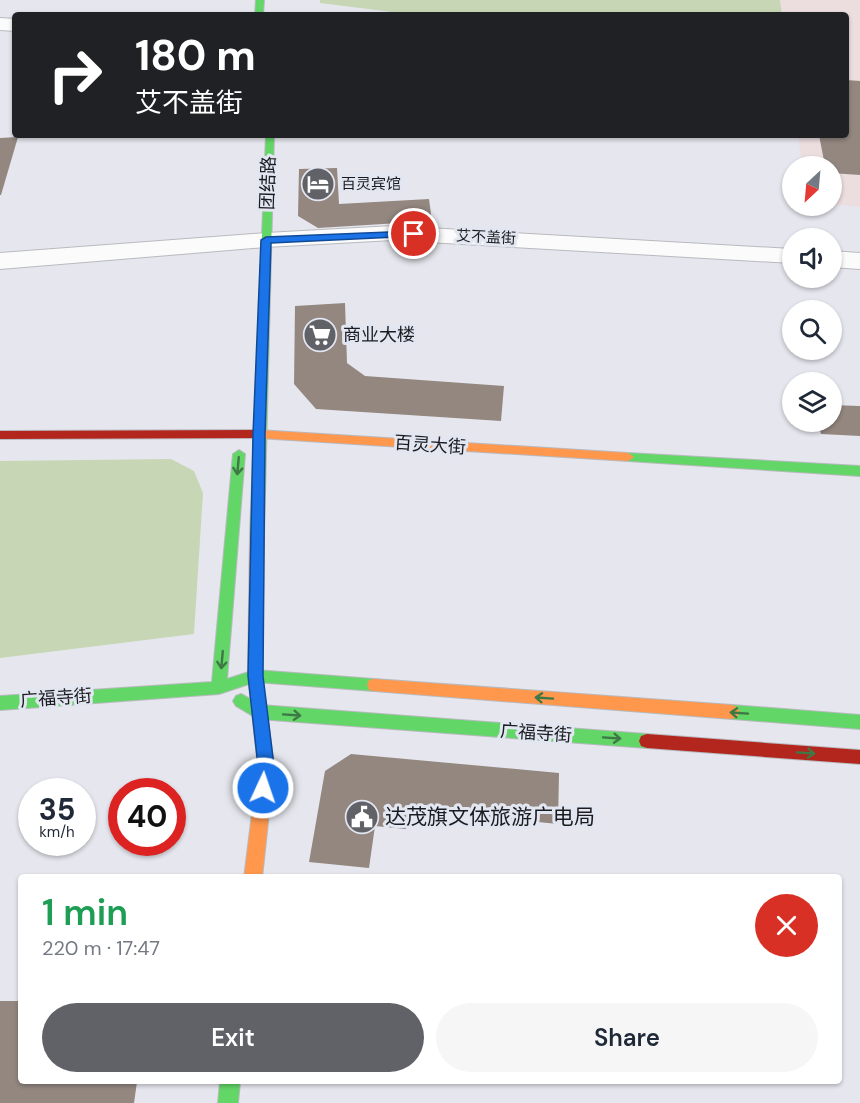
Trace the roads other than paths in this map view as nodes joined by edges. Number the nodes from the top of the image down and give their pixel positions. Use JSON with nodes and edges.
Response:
{"nodes":[{"id":1,"x":270,"y":138,"type":"edge"},
{"id":2,"x":254,"y":241,"type":"junction"},
{"id":3,"x":782,"y":255,"type":"edge"},
{"id":4,"x":842,"y":260,"type":"edge"},
{"id":5,"x":0,"y":261,"type":"edge"},
{"id":6,"x":860,"y":261,"type":"edge"},
{"id":7,"x":241,"y":428,"type":"junction"},
{"id":8,"x":259,"y":434,"type":"junction"},
{"id":9,"x":0,"y":435,"type":"edge"},
{"id":10,"x":860,"y":471,"type":"edge"},
{"id":11,"x":255,"y":676,"type":"junction"},
{"id":12,"x":219,"y":688,"type":"junction"},
{"id":13,"x":0,"y":703,"type":"edge"},
{"id":14,"x":258,"y":712,"type":"junction"},
{"id":15,"x":860,"y":722,"type":"edge"},
{"id":16,"x":860,"y":757,"type":"edge"},
{"id":17,"x":253,"y":874,"type":"edge"},
{"id":18,"x":230,"y":1084,"type":"edge"},
{"id":19,"x":228,"y":1103,"type":"edge"}],
"edges":[{"from":1,"to":2,"type":"street","name":"团结路"},
{"from":2,"to":3,"type":"street","name":"艾不盖街"},
{"from":2,"to":5,"type":"street","name":"艾不盖街"},
{"from":2,"to":8,"type":"street","name":"团结路"},
{"from":4,"to":6,"type":"street"},
{"from":7,"to":8,"type":"street","name":"百灵大街"},
{"from":7,"to":9,"type":"street","name":"百灵大街"},
{"from":7,"to":12,"type":"street","one_way":true},
{"from":8,"to":10,"type":"street","name":"百灵大街"},
{"from":8,"to":11,"type":"street","name":"团结路"},
{"from":11,"to":12,"type":"street","name":"广福寺街"},
{"from":11,"to":14,"type":"street","name":"团结路"},
{"from":15,"to":11,"type":"street","name":"广福寺街","one_way":true},
{"from":12,"to":13,"type":"street","name":"广福寺街"},
{"from":12,"to":14,"type":"street","name":"广福寺街"},
{"from":14,"to":16,"type":"street","name":"广福寺街","one_way":true},
{"from":14,"to":17,"type":"street","name":"团结路"},
{"from":18,"to":19,"type":"street"}]}
